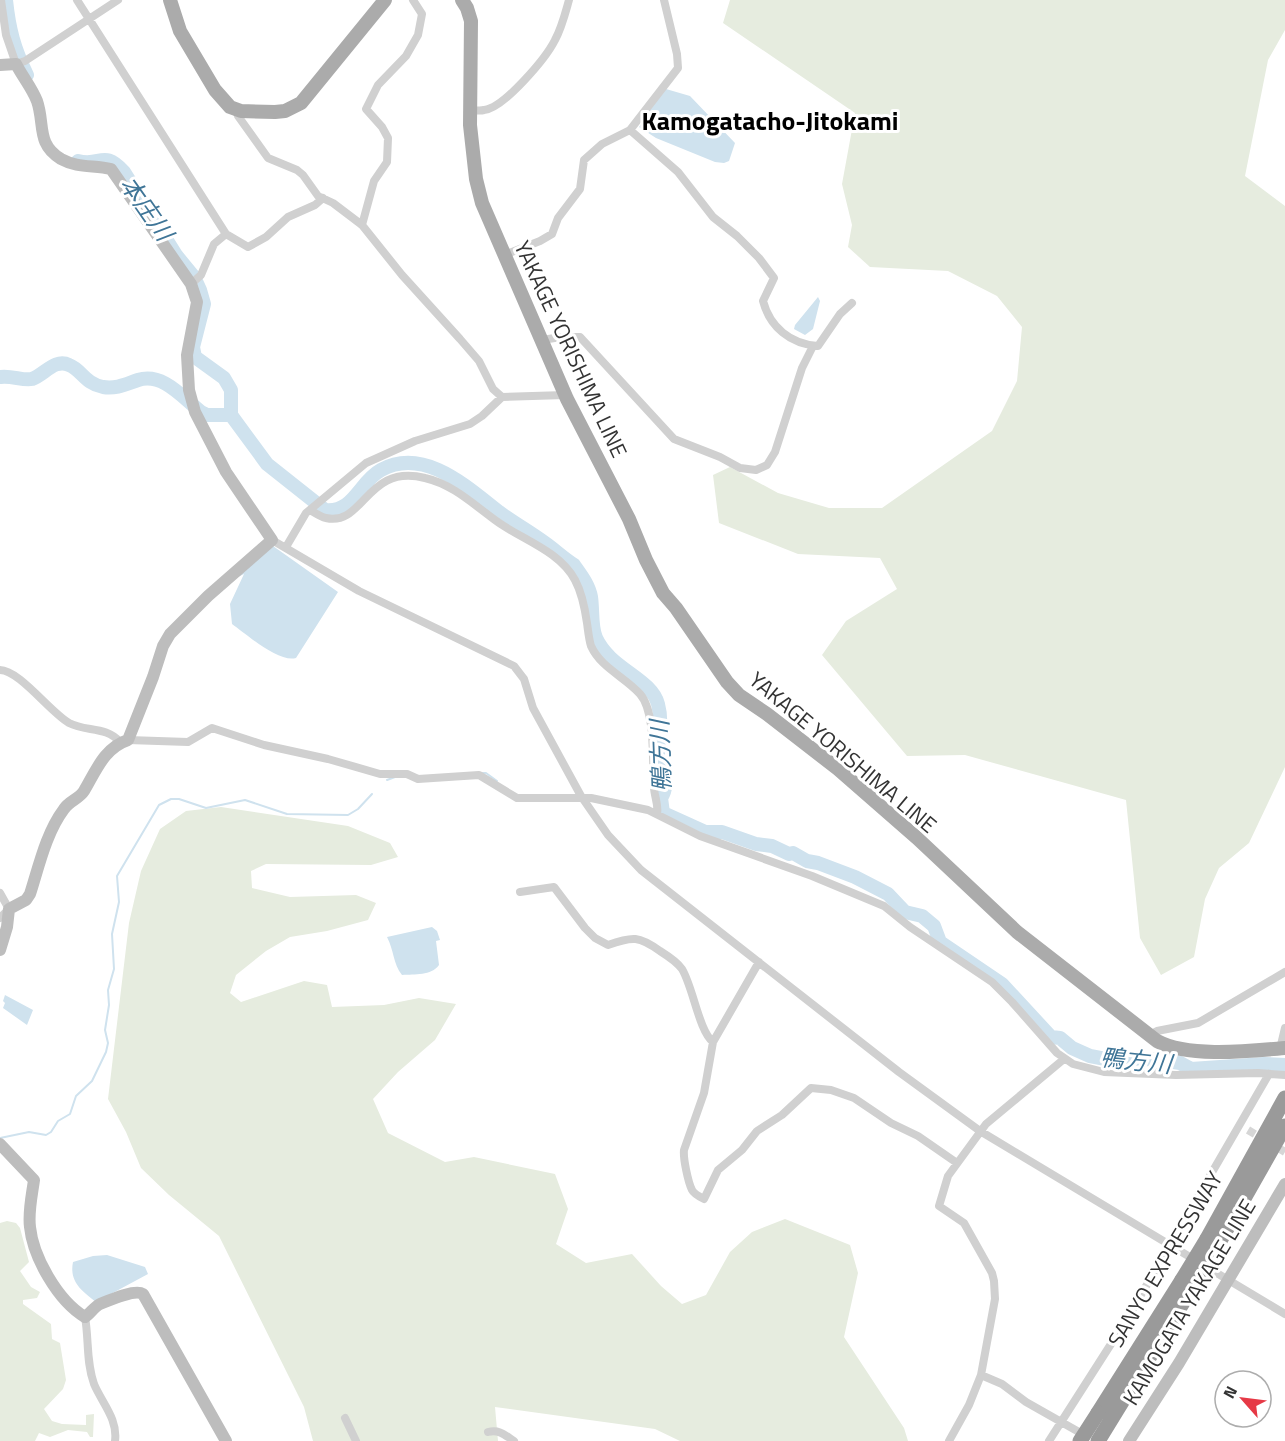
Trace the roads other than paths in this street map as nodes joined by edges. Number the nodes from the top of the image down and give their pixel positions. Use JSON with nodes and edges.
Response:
{"nodes":[{"id":1,"x":1,"y":0,"type":"edge"},
{"id":2,"x":77,"y":0,"type":"edge"},
{"id":3,"x":118,"y":0,"type":"edge"},
{"id":4,"x":170,"y":0,"type":"edge"},
{"id":5,"x":385,"y":0,"type":"edge"},
{"id":6,"x":413,"y":0,"type":"edge"},
{"id":7,"x":462,"y":0,"type":"edge"},
{"id":8,"x":569,"y":0,"type":"edge"},
{"id":9,"x":664,"y":0,"type":"edge"},
{"id":10,"x":89,"y":19,"type":"junction"},
{"id":11,"x":20,"y":63,"type":"junction"},
{"id":12,"x":0,"y":65,"type":"edge"},
{"id":13,"x":236,"y":110,"type":"junction"},
{"id":14,"x":470,"y":110,"type":"junction"},
{"id":15,"x":630,"y":130,"type":"junction"},
{"id":16,"x":323,"y":198,"type":"junction"},
{"id":17,"x":362,"y":225,"type":"junction"},
{"id":18,"x":226,"y":234,"type":"junction"},
{"id":19,"x":504,"y":255,"type":"junction"},
{"id":20,"x":195,"y":280,"type":"junction"},
{"id":21,"x":852,"y":303,"type":"dead end"},
{"id":22,"x":542,"y":340,"type":"junction"},
{"id":23,"x":813,"y":346,"type":"junction"},
{"id":24,"x":565,"y":395,"type":"junction"},
{"id":25,"x":502,"y":397,"type":"junction"},
{"id":26,"x":312,"y":508,"type":"junction"},
{"id":27,"x":272,"y":540,"type":"junction"},
{"id":28,"x":286,"y":547,"type":"junction"},
{"id":29,"x":0,"y":670,"type":"edge"},
{"id":30,"x":124,"y":741,"type":"junction"},
{"id":31,"x":581,"y":795,"type":"junction"},
{"id":32,"x":657,"y":812,"type":"junction"},
{"id":33,"x":520,"y":892,"type":"dead end"},
{"id":34,"x":0,"y":893,"type":"edge"},
{"id":35,"x":9,"y":909,"type":"junction"},
{"id":36,"x":0,"y":918,"type":"edge"},
{"id":37,"x":0,"y":950,"type":"edge"},
{"id":38,"x":759,"y":962,"type":"junction"},
{"id":39,"x":1285,"y":972,"type":"edge"},
{"id":40,"x":1285,"y":1028,"type":"edge"},
{"id":41,"x":1149,"y":1035,"type":"junction"},
{"id":42,"x":713,"y":1042,"type":"junction"},
{"id":43,"x":1282,"y":1048,"type":"edge"},
{"id":44,"x":1169,"y":1052,"type":"junction"},
{"id":45,"x":1064,"y":1059,"type":"junction"},
{"id":46,"x":1159,"y":1072,"type":"junction"},
{"id":47,"x":1269,"y":1074,"type":"junction"},
{"id":48,"x":1285,"y":1075,"type":"edge"},
{"id":49,"x":1285,"y":1098,"type":"edge"},
{"id":50,"x":1285,"y":1125,"type":"edge"},
{"id":51,"x":1239,"y":1126,"type":"junction"},
{"id":52,"x":1248,"y":1130,"type":"tunnel mouth"},
{"id":53,"x":980,"y":1131,"type":"junction"},
{"id":54,"x":0,"y":1144,"type":"edge"},
{"id":55,"x":957,"y":1163,"type":"junction"},
{"id":56,"x":1285,"y":1184,"type":"edge"},
{"id":57,"x":1212,"y":1242,"type":"junction"},
{"id":58,"x":1171,"y":1245,"type":"junction"},
{"id":59,"x":1228,"y":1280,"type":"junction"},
{"id":60,"x":1285,"y":1314,"type":"edge"},
{"id":61,"x":85,"y":1317,"type":"junction"},
{"id":62,"x":981,"y":1375,"type":"junction"},
{"id":63,"x":1104,"y":1417,"type":"junction"},
{"id":64,"x":345,"y":1418,"type":"dead end"},
{"id":65,"x":1061,"y":1422,"type":"junction"},
{"id":66,"x":488,"y":1432,"type":"dead end"},
{"id":67,"x":115,"y":1441,"type":"edge"},
{"id":68,"x":226,"y":1441,"type":"edge"},
{"id":69,"x":356,"y":1441,"type":"edge"},
{"id":70,"x":514,"y":1441,"type":"edge"},
{"id":71,"x":948,"y":1441,"type":"edge"},
{"id":72,"x":1049,"y":1441,"type":"edge"},
{"id":73,"x":1080,"y":1441,"type":"edge"},
{"id":74,"x":1097,"y":1441,"type":"edge"},
{"id":75,"x":1129,"y":1441,"type":"edge"}],
"edges":[{"from":1,"to":11,"type":"street"},
{"from":2,"to":10,"type":"street"},
{"from":3,"to":10,"type":"street"},
{"from":4,"to":13,"type":"main road"},
{"from":5,"to":13,"type":"main road"},
{"from":6,"to":17,"type":"street"},
{"from":7,"to":14,"type":"main road","name":"YAKAGE YORISHIMA LINE"},
{"from":8,"to":14,"type":"street"},
{"from":9,"to":15,"type":"street"},
{"from":10,"to":11,"type":"street"},
{"from":10,"to":18,"type":"street"},
{"from":11,"to":12,"type":"main road"},
{"from":11,"to":20,"type":"main road"},
{"from":13,"to":16,"type":"street"},
{"from":14,"to":19,"type":"main road","name":"YAKAGE YORISHIMA LINE"},
{"from":15,"to":19,"type":"street"},
{"from":15,"to":23,"type":"street"},
{"from":16,"to":17,"type":"street"},
{"from":16,"to":18,"type":"street"},
{"from":17,"to":25,"type":"street"},
{"from":18,"to":20,"type":"street"},
{"from":19,"to":22,"type":"main road","name":"YAKAGE YORISHIMA LINE"},
{"from":20,"to":27,"type":"main road"},
{"from":21,"to":23,"type":"street"},
{"from":22,"to":23,"type":"street"},
{"from":22,"to":24,"type":"main road","name":"YAKAGE YORISHIMA LINE"},
{"from":24,"to":25,"type":"street"},
{"from":24,"to":41,"type":"main road","name":"YAKAGE YORISHIMA LINE"},
{"from":25,"to":26,"type":"street"},
{"from":26,"to":28,"type":"street"},
{"from":26,"to":32,"type":"street"},
{"from":27,"to":28,"type":"street"},
{"from":27,"to":30,"type":"main road"},
{"from":28,"to":31,"type":"street"},
{"from":29,"to":30,"type":"street"},
{"from":30,"to":31,"type":"street"},
{"from":30,"to":35,"type":"main road"},
{"from":31,"to":32,"type":"street"},
{"from":31,"to":38,"type":"street"},
{"from":32,"to":45,"type":"street"},
{"from":33,"to":42,"type":"street"},
{"from":34,"to":35,"type":"street"},
{"from":35,"to":36,"type":"street"},
{"from":35,"to":37,"type":"main road"},
{"from":38,"to":42,"type":"street"},
{"from":38,"to":53,"type":"street"},
{"from":39,"to":41,"type":"street"},
{"from":40,"to":43,"type":"street"},
{"from":41,"to":44,"type":"main road","name":"YAKAGE YORISHIMA LINE"},
{"from":42,"to":55,"type":"street"},
{"from":43,"to":44,"type":"main road","name":"YAKAGE YORISHIMA LINE"},
{"from":44,"to":46,"type":"street"},
{"from":45,"to":46,"type":"street"},
{"from":45,"to":53,"type":"street"},
{"from":46,"to":47,"type":"street"},
{"from":47,"to":48,"type":"street"},
{"from":47,"to":51,"type":"street"},
{"from":49,"to":57,"type":"highway","name":"SANYO EXPRESSWAY"},
{"from":50,"to":57,"type":"highway","name":"SANYO EXPRESSWAY"},
{"from":51,"to":52,"type":"street"},
{"from":51,"to":58,"type":"street"},
{"from":53,"to":55,"type":"street"},
{"from":53,"to":58,"type":"street"},
{"from":54,"to":61,"type":"main road"},
{"from":55,"to":62,"type":"street"},
{"from":56,"to":59,"type":"main road","name":"KAMOGATA YAKAGE LINE"},
{"from":57,"to":63,"type":"highway","name":"SANYO EXPRESSWAY","bridge":true},
{"from":58,"to":59,"type":"street"},
{"from":58,"to":65,"type":"street"},
{"from":59,"to":60,"type":"street"},
{"from":59,"to":75,"type":"main road","name":"KAMOGATA YAKAGE LINE"},
{"from":61,"to":67,"type":"street"},
{"from":61,"to":68,"type":"main road"},
{"from":62,"to":65,"type":"street"},
{"from":62,"to":71,"type":"street"},
{"from":63,"to":73,"type":"highway","name":"SANYO EXPRESSWAY","bridge":true},
{"from":63,"to":74,"type":"highway","name":"SANYO EXPRESSWAY"},
{"from":64,"to":69,"type":"street"},
{"from":65,"to":72,"type":"street"},
{"from":65,"to":74,"type":"street"},
{"from":66,"to":70,"type":"street"}]}
